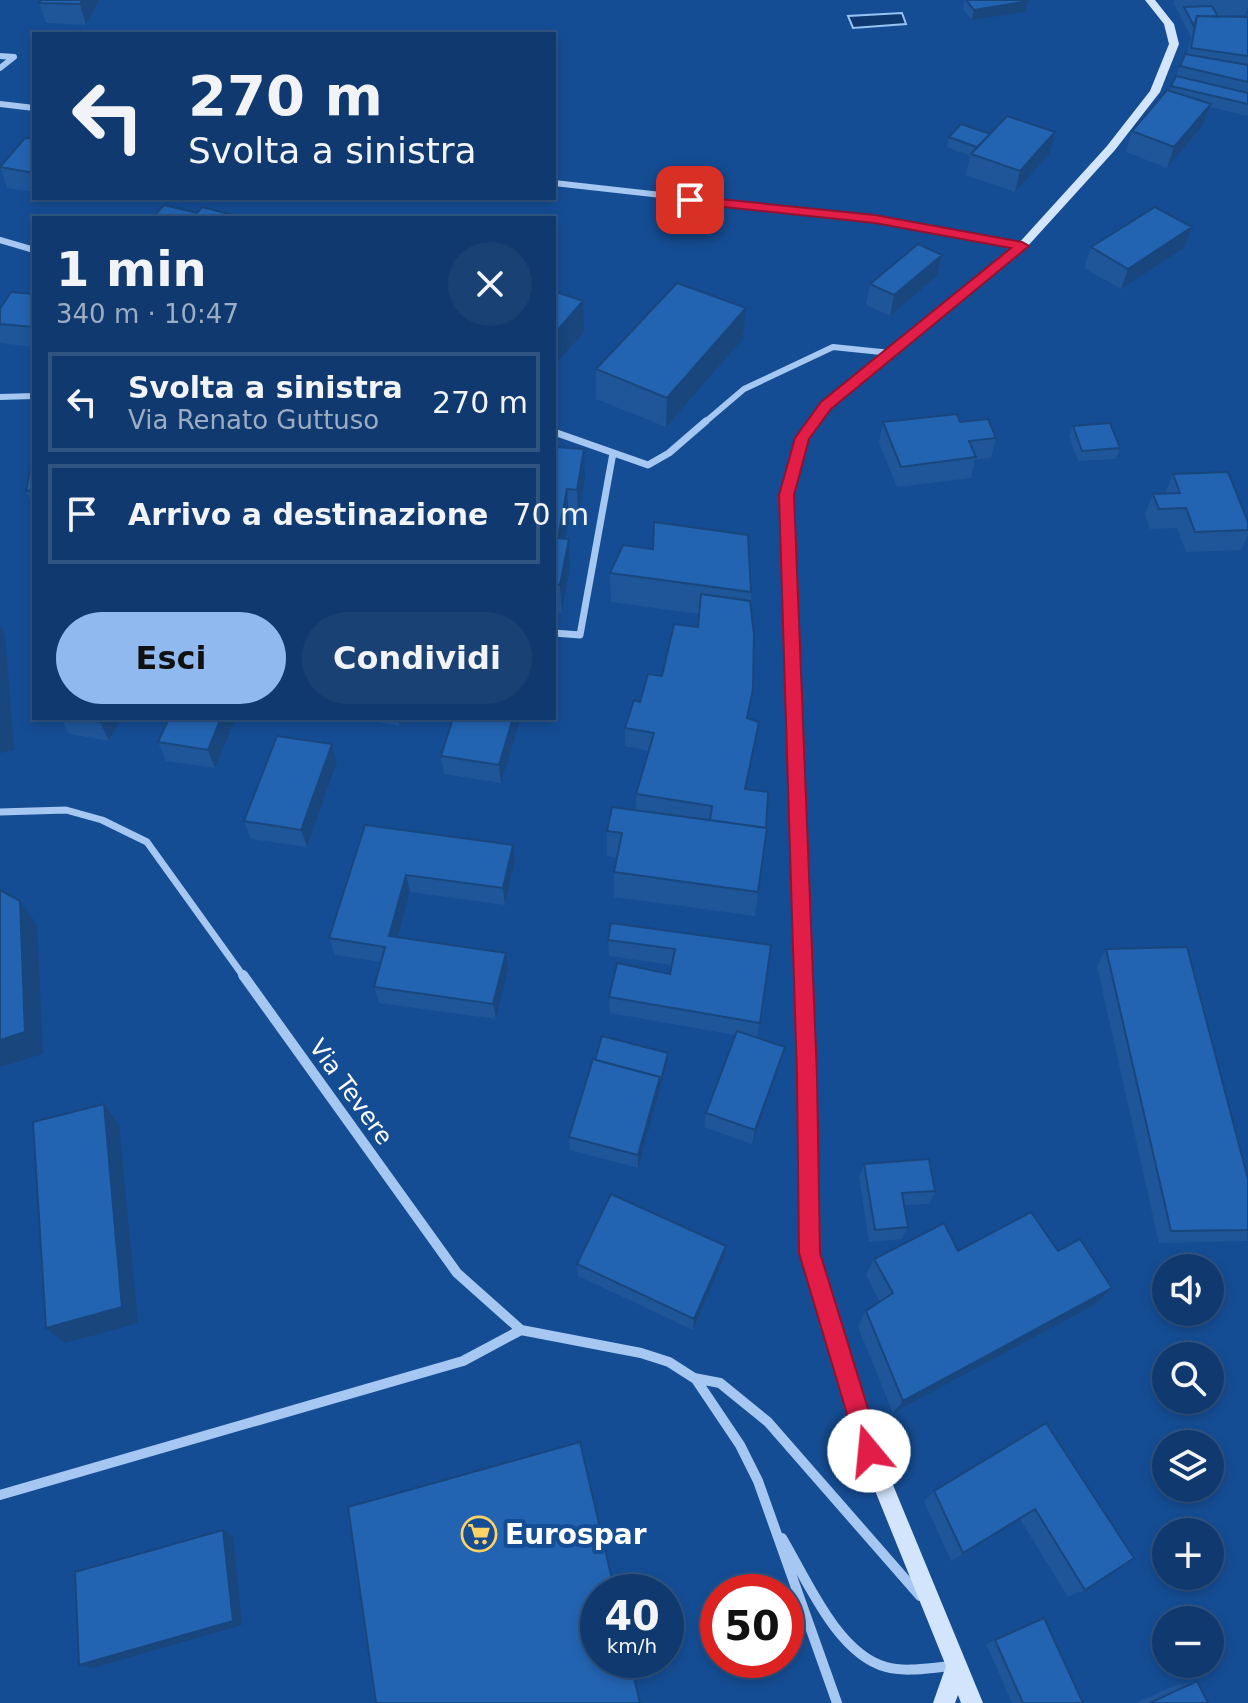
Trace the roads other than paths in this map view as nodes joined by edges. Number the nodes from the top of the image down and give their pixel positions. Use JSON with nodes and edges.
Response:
{"nodes":[{"id":1,"x":1150,"y":0,"type":"edge"},
{"id":2,"x":0,"y":56,"type":"edge"},
{"id":3,"x":0,"y":68,"type":"edge"},
{"id":4,"x":0,"y":104,"type":"edge"},
{"id":5,"x":32,"y":108,"type":"edge"},
{"id":6,"x":556,"y":183,"type":"edge"},
{"id":7,"x":0,"y":240,"type":"edge"},
{"id":8,"x":1022,"y":246,"type":"junction"},
{"id":9,"x":32,"y":249,"type":"edge"},
{"id":10,"x":891,"y":353,"type":"junction"},
{"id":11,"x":32,"y":396,"type":"edge"},
{"id":12,"x":0,"y":397,"type":"edge"},
{"id":13,"x":556,"y":433,"type":"edge"},
{"id":14,"x":613,"y":453,"type":"junction"},
{"id":15,"x":556,"y":633,"type":"edge"},
{"id":16,"x":0,"y":812,"type":"edge"},
{"id":17,"x":521,"y":1330,"type":"junction"},
{"id":18,"x":694,"y":1378,"type":"junction"},
{"id":19,"x":0,"y":1495,"type":"edge"},
{"id":20,"x":773,"y":1523,"type":"junction"},
{"id":21,"x":938,"y":1617,"type":"junction"},
{"id":22,"x":957,"y":1666,"type":"junction"},
{"id":23,"x":837,"y":1703,"type":"edge"},
{"id":24,"x":944,"y":1703,"type":"edge"},
{"id":25,"x":972,"y":1703,"type":"edge"}],
"edges":[{"from":1,"to":8,"type":"main road"},
{"from":2,"to":3,"type":"street"},
{"from":4,"to":5,"type":"street"},
{"from":6,"to":8,"type":"street"},
{"from":7,"to":9,"type":"street"},
{"from":8,"to":10,"type":"main road"},
{"from":10,"to":14,"type":"street"},
{"from":10,"to":21,"type":"main road"},
{"from":11,"to":12,"type":"street"},
{"from":13,"to":14,"type":"street"},
{"from":14,"to":15,"type":"street"},
{"from":16,"to":17,"type":"street","name":"Via Tevere"},
{"from":17,"to":18,"type":"street"},
{"from":17,"to":19,"type":"street"},
{"from":18,"to":20,"type":"street"},
{"from":18,"to":21,"type":"street"},
{"from":20,"to":22,"type":"street"},
{"from":20,"to":23,"type":"street"},
{"from":21,"to":22,"type":"main road"},
{"from":22,"to":24,"type":"main road"},
{"from":22,"to":25,"type":"main road"}]}
